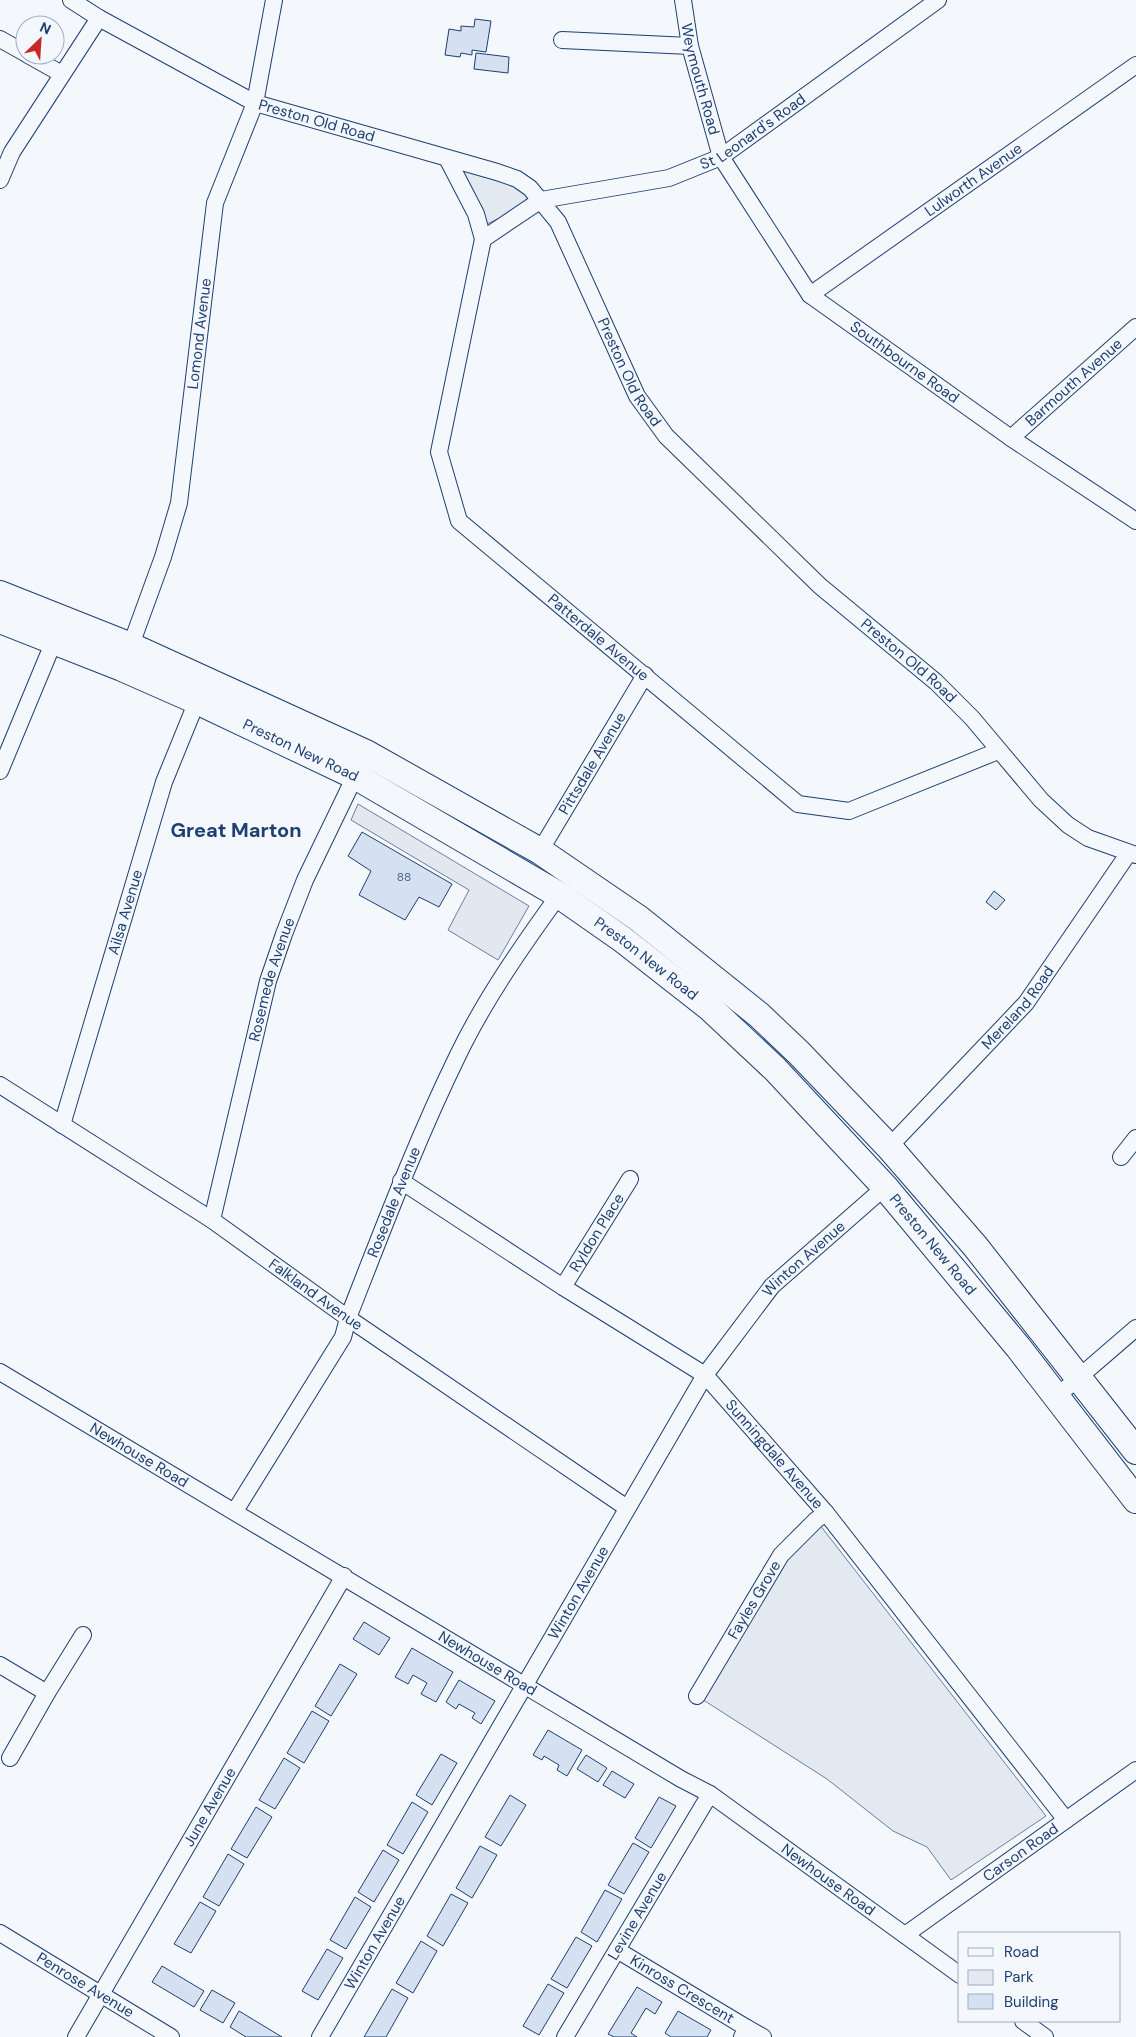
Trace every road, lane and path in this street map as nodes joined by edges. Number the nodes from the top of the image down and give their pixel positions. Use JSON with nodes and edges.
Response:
{"nodes":[{"id":1,"x":71,"y":0,"type":"edge"},
{"id":2,"x":274,"y":0,"type":"edge"},
{"id":3,"x":683,"y":0,"type":"edge"},
{"id":4,"x":938,"y":0,"type":"edge"},
{"id":5,"x":99,"y":18,"type":"junction"},
{"id":6,"x":0,"y":38,"type":"edge"},
{"id":7,"x":562,"y":40,"type":"dead end"},
{"id":8,"x":690,"y":46,"type":"junction"},
{"id":9,"x":15,"y":47,"type":"edge"},
{"id":10,"x":1136,"y":64,"type":"edge"},
{"id":11,"x":46,"y":65,"type":"edge"},
{"id":12,"x":62,"y":74,"type":"junction"},
{"id":13,"x":255,"y":103,"type":"junction"},
{"id":14,"x":721,"y":157,"type":"junction"},
{"id":15,"x":447,"y":158,"type":"junction"},
{"id":16,"x":0,"y":180,"type":"edge"},
{"id":17,"x":541,"y":200,"type":"junction"},
{"id":18,"x":483,"y":239,"type":"junction"},
{"id":19,"x":810,"y":295,"type":"junction"},
{"id":20,"x":1136,"y":327,"type":"edge"},
{"id":21,"x":1011,"y":438,"type":"junction"},
{"id":22,"x":1136,"y":521,"type":"edge"},
{"id":23,"x":0,"y":594,"type":"edge"},
{"id":24,"x":0,"y":620,"type":"edge"},
{"id":25,"x":54,"y":641,"type":"junction"},
{"id":26,"x":127,"y":657,"type":"junction"},
{"id":27,"x":645,"y":676,"type":"junction"},
{"id":28,"x":197,"y":701,"type":"junction"},
{"id":29,"x":998,"y":751,"type":"junction"},
{"id":30,"x":366,"y":753,"type":"junction"},
{"id":31,"x":0,"y":771,"type":"edge"},
{"id":32,"x":355,"y":776,"type":"junction"},
{"id":33,"x":540,"y":851,"type":"junction"},
{"id":34,"x":1132,"y":854,"type":"edge"},
{"id":35,"x":559,"y":895,"type":"junction"},
{"id":36,"x":0,"y":1085,"type":"edge"},
{"id":37,"x":62,"y":1125,"type":"junction"},
{"id":38,"x":1136,"y":1138,"type":"edge"},
{"id":39,"x":889,"y":1147,"type":"junction"},
{"id":40,"x":1121,"y":1156,"type":"dead end"},
{"id":41,"x":630,"y":1179,"type":"dead end"},
{"id":42,"x":401,"y":1181,"type":"junction"},
{"id":43,"x":885,"y":1187,"type":"junction"},
{"id":44,"x":212,"y":1220,"type":"junction"},
{"id":45,"x":562,"y":1287,"type":"junction"},
{"id":46,"x":348,"y":1318,"type":"junction"},
{"id":47,"x":1136,"y":1328,"type":"edge"},
{"id":48,"x":0,"y":1372,"type":"edge"},
{"id":49,"x":705,"y":1375,"type":"junction"},
{"id":50,"x":1080,"y":1378,"type":"junction"},
{"id":51,"x":1056,"y":1397,"type":"junction"},
{"id":52,"x":1136,"y":1451,"type":"edge"},
{"id":53,"x":1136,"y":1500,"type":"edge"},
{"id":54,"x":627,"y":1508,"type":"junction"},
{"id":55,"x":235,"y":1511,"type":"junction"},
{"id":56,"x":826,"y":1513,"type":"junction"},
{"id":57,"x":344,"y":1576,"type":"junction"},
{"id":58,"x":83,"y":1635,"type":"dead end"},
{"id":59,"x":0,"y":1665,"type":"edge"},
{"id":60,"x":523,"y":1684,"type":"junction"},
{"id":61,"x":47,"y":1693,"type":"junction"},
{"id":62,"x":697,"y":1696,"type":"dead end"},
{"id":63,"x":10,"y":1758,"type":"dead end"},
{"id":64,"x":1136,"y":1770,"type":"edge"},
{"id":65,"x":710,"y":1794,"type":"junction"},
{"id":66,"x":1066,"y":1820,"type":"junction"},
{"id":67,"x":0,"y":1933,"type":"edge"},
{"id":68,"x":905,"y":1935,"type":"junction"},
{"id":69,"x":617,"y":1950,"type":"junction"},
{"id":70,"x":958,"y":1974,"type":"edge"},
{"id":71,"x":100,"y":1995,"type":"junction"},
{"id":72,"x":1024,"y":2022,"type":"edge"},
{"id":73,"x":744,"y":2032,"type":"edge"},
{"id":74,"x":76,"y":2037,"type":"edge"},
{"id":75,"x":170,"y":2037,"type":"edge"},
{"id":76,"x":320,"y":2037,"type":"edge"},
{"id":77,"x":565,"y":2037,"type":"edge"},
{"id":78,"x":764,"y":2037,"type":"edge"},
{"id":79,"x":1045,"y":2037,"type":"edge"}],
"edges":[{"from":1,"to":5,"type":"street","name":"Preston Old Road"},
{"from":2,"to":13,"type":"street","name":"Lomond Avenue"},
{"from":3,"to":8,"type":"street","name":"Weymouth Road"},
{"from":4,"to":14,"type":"street","name":"St Leonard's Road"},
{"from":5,"to":12,"type":"street"},
{"from":5,"to":13,"type":"street","name":"Preston Old Road"},
{"from":6,"to":9,"type":"street"},
{"from":7,"to":8,"type":"street"},
{"from":8,"to":14,"type":"street","name":"Weymouth Road"},
{"from":10,"to":19,"type":"street","name":"Lulworth Avenue"},
{"from":11,"to":12,"type":"street"},
{"from":12,"to":16,"type":"street"},
{"from":13,"to":15,"type":"street","name":"Preston Old Road"},
{"from":13,"to":26,"type":"street","name":"Lomond Avenue"},
{"from":14,"to":17,"type":"street","name":"St Leonard's Road"},
{"from":14,"to":19,"type":"street","name":"Southbourne Road"},
{"from":15,"to":17,"type":"street","name":"Preston Old Road"},
{"from":15,"to":18,"type":"street","name":"Patterdale Avenue"},
{"from":17,"to":18,"type":"street"},
{"from":17,"to":29,"type":"street","name":"Preston Old Road"},
{"from":18,"to":27,"type":"street","name":"Patterdale Avenue"},
{"from":19,"to":21,"type":"street","name":"Southbourne Road"},
{"from":20,"to":21,"type":"street","name":"Barmouth Avenue"},
{"from":21,"to":22,"type":"street","name":"Southbourne Road"},
{"from":23,"to":26,"type":"highway","name":"Preston New Road"},
{"from":24,"to":25,"type":"highway","name":"Preston New Road"},
{"from":25,"to":26,"type":"highway","name":"Preston New Road"},
{"from":25,"to":31,"type":"street"},
{"from":26,"to":28,"type":"highway","name":"Preston New Road"},
{"from":26,"to":30,"type":"highway","name":"Preston New Road"},
{"from":27,"to":29,"type":"street","name":"Patterdale Avenue"},
{"from":27,"to":33,"type":"street","name":"Pittsdale Avenue"},
{"from":28,"to":32,"type":"highway","name":"Preston New Road"},
{"from":28,"to":37,"type":"street","name":"Ailsa Avenue"},
{"from":29,"to":34,"type":"street","name":"Preston Old Road"},
{"from":30,"to":32,"type":"street","name":"Rosemede Avenue"},
{"from":30,"to":33,"type":"highway","name":"Preston New Road"},
{"from":32,"to":35,"type":"highway","name":"Preston New Road"},
{"from":32,"to":44,"type":"street","name":"Rosemede Avenue"},
{"from":33,"to":39,"type":"highway","name":"Preston New Road"},
{"from":34,"to":39,"type":"street","name":"Mereland Road"},
{"from":35,"to":42,"type":"street","name":"Rosedale Avenue"},
{"from":35,"to":43,"type":"highway","name":"Preston New Road"},
{"from":36,"to":37,"type":"street","name":"Falkland Avenue"},
{"from":37,"to":44,"type":"street","name":"Falkland Avenue"},
{"from":38,"to":40,"type":"street"},
{"from":39,"to":50,"type":"highway","name":"Preston New Road"},
{"from":41,"to":45,"type":"street","name":"Ryldon Place"},
{"from":42,"to":45,"type":"street","name":"Sunningdale Avenue"},
{"from":42,"to":46,"type":"street","name":"Rosedale Avenue"},
{"from":43,"to":49,"type":"street","name":"Winton Avenue"},
{"from":43,"to":51,"type":"highway","name":"Preston New Road"},
{"from":44,"to":46,"type":"street","name":"Falkland Avenue"},
{"from":45,"to":49,"type":"street","name":"Sunningdale Avenue"},
{"from":46,"to":54,"type":"street","name":"Falkland Avenue"},
{"from":46,"to":55,"type":"street","name":"Rosedale Avenue"},
{"from":47,"to":50,"type":"street"},
{"from":48,"to":55,"type":"street","name":"Newhouse Road"},
{"from":49,"to":54,"type":"street","name":"Winton Avenue"},
{"from":49,"to":56,"type":"street","name":"Sunningdale Avenue"},
{"from":50,"to":51,"type":"street"},
{"from":50,"to":52,"type":"highway","name":"Preston New Road"},
{"from":51,"to":53,"type":"highway","name":"Preston New Road"},
{"from":54,"to":60,"type":"street","name":"Winton Avenue"},
{"from":55,"to":57,"type":"street","name":"Newhouse Road"},
{"from":56,"to":62,"type":"street","name":"Fayles Grove"},
{"from":56,"to":66,"type":"street","name":"Sunningdale Avenue"},
{"from":57,"to":60,"type":"street","name":"Newhouse Road"},
{"from":57,"to":71,"type":"street","name":"June Avenue"},
{"from":58,"to":61,"type":"street"},
{"from":59,"to":61,"type":"street"},
{"from":60,"to":65,"type":"street","name":"Newhouse Road"},
{"from":60,"to":76,"type":"street","name":"Winton Avenue"},
{"from":61,"to":63,"type":"street"},
{"from":64,"to":66,"type":"street","name":"Carson Road"},
{"from":65,"to":68,"type":"street","name":"Newhouse Road"},
{"from":65,"to":69,"type":"street","name":"Levine Avenue"},
{"from":66,"to":68,"type":"street","name":"Carson Road"},
{"from":67,"to":71,"type":"street","name":"Penrose Avenue"},
{"from":68,"to":70,"type":"street","name":"Newhouse Road"},
{"from":69,"to":73,"type":"street","name":"Kinross Crescent"},
{"from":69,"to":77,"type":"street","name":"Levine Avenue"},
{"from":71,"to":74,"type":"street","name":"June Avenue"},
{"from":71,"to":75,"type":"street","name":"Penrose Avenue"},
{"from":72,"to":79,"type":"street"},
{"from":73,"to":78,"type":"street","name":"Kinross Crescent"}]}
